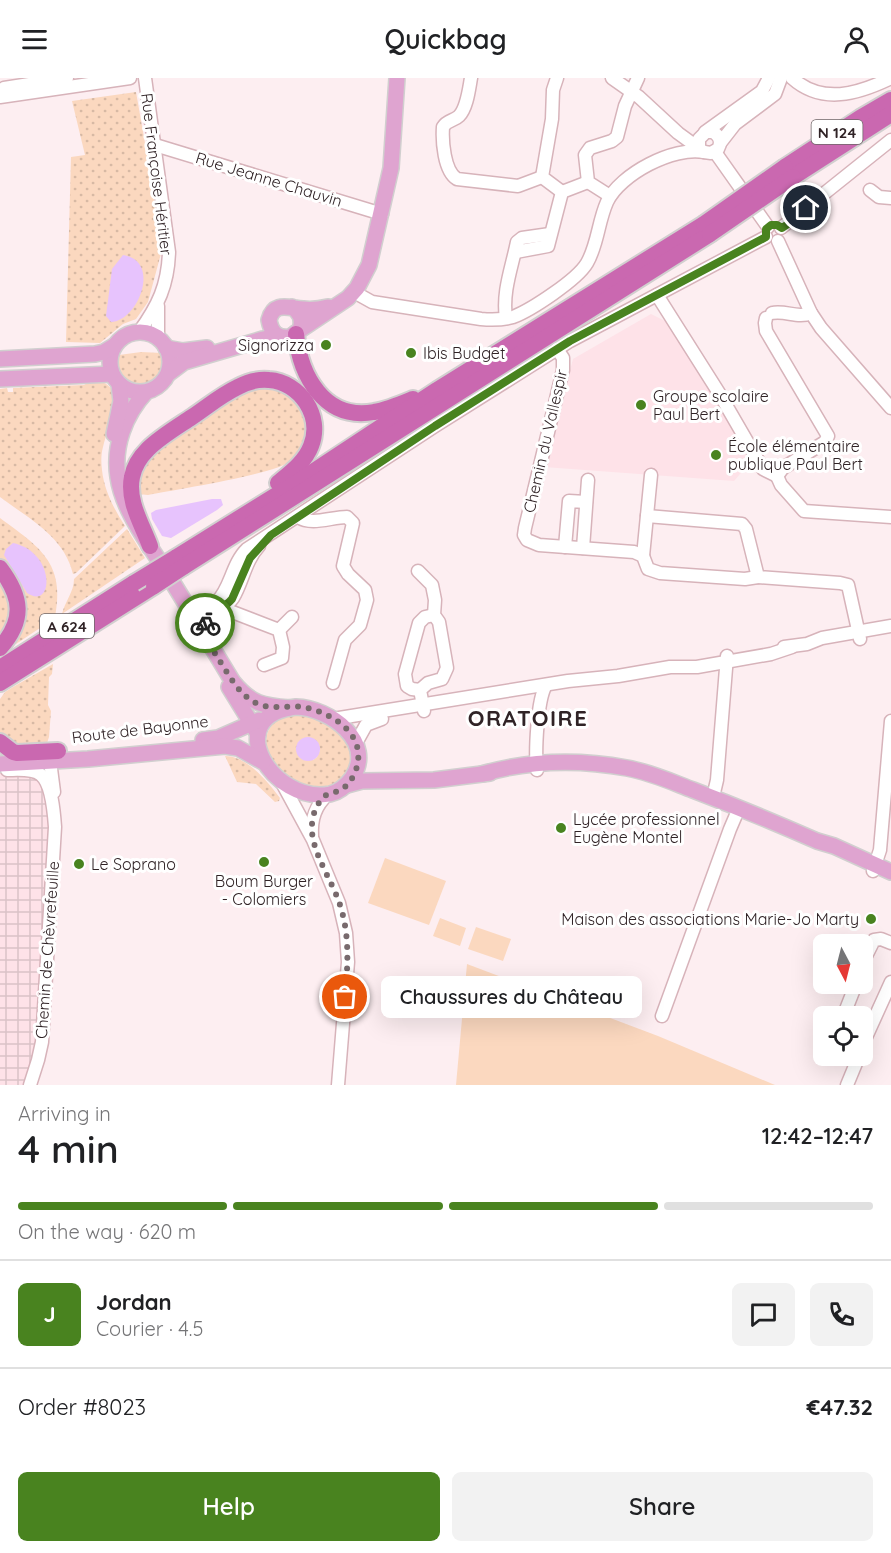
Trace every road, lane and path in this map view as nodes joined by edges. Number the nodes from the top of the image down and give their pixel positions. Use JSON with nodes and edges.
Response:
{"nodes":[{"id":1,"x":67,"y":78,"type":"edge"},
{"id":2,"x":132,"y":78,"type":"edge"},
{"id":3,"x":397,"y":78,"type":"edge"},
{"id":4,"x":471,"y":78,"type":"edge"},
{"id":5,"x":557,"y":78,"type":"edge"},
{"id":6,"x":612,"y":78,"type":"edge"},
{"id":7,"x":638,"y":78,"type":"edge"},
{"id":8,"x":769,"y":78,"type":"edge"},
{"id":9,"x":781,"y":78,"type":"edge"},
{"id":10,"x":792,"y":78,"type":"edge"},
{"id":11,"x":891,"y":78,"type":"edge"},
{"id":12,"x":34,"y":81,"type":"edge"},
{"id":13,"x":146,"y":82,"type":"edge"},
{"id":14,"x":0,"y":88,"type":"edge"},
{"id":15,"x":804,"y":89,"type":"junction"},
{"id":16,"x":631,"y":92,"type":"junction"},
{"id":17,"x":775,"y":94,"type":"junction"},
{"id":18,"x":0,"y":97,"type":"edge"},
{"id":19,"x":891,"y":100,"type":"edge"},
{"id":20,"x":891,"y":114,"type":"edge"},
{"id":21,"x":671,"y":124,"type":"junction"},
{"id":22,"x":706,"y":132,"type":"junction"},
{"id":23,"x":891,"y":140,"type":"edge"},
{"id":24,"x":155,"y":145,"type":"junction"},
{"id":25,"x":710,"y":148,"type":"junction"},
{"id":26,"x":789,"y":172,"type":"junction"},
{"id":27,"x":542,"y":177,"type":"junction"},
{"id":28,"x":588,"y":182,"type":"junction"},
{"id":29,"x":870,"y":190,"type":"dead end"},
{"id":30,"x":562,"y":192,"type":"junction"},
{"id":31,"x":610,"y":196,"type":"junction"},
{"id":32,"x":891,"y":198,"type":"edge"},
{"id":33,"x":382,"y":213,"type":"junction"},
{"id":34,"x":707,"y":229,"type":"junction"},
{"id":35,"x":774,"y":233,"type":"junction"},
{"id":36,"x":356,"y":290,"type":"junction"},
{"id":37,"x":657,"y":295,"type":"junction"},
{"id":38,"x":158,"y":304,"type":"junction"},
{"id":39,"x":336,"y":305,"type":"junction"},
{"id":40,"x":292,"y":307,"type":"junction"},
{"id":41,"x":811,"y":313,"type":"junction"},
{"id":42,"x":506,"y":318,"type":"junction"},
{"id":43,"x":269,"y":320,"type":"junction"},
{"id":44,"x":139,"y":332,"type":"junction"},
{"id":45,"x":298,"y":332,"type":"junction"},
{"id":46,"x":278,"y":336,"type":"junction"},
{"id":47,"x":162,"y":343,"type":"junction"},
{"id":48,"x":114,"y":346,"type":"junction"},
{"id":49,"x":557,"y":349,"type":"junction"},
{"id":50,"x":53,"y":357,"type":"junction"},
{"id":51,"x":0,"y":359,"type":"edge"},
{"id":52,"x":0,"y":368,"type":"edge"},
{"id":53,"x":168,"y":374,"type":"junction"},
{"id":54,"x":0,"y":379,"type":"edge"},
{"id":55,"x":115,"y":379,"type":"junction"},
{"id":56,"x":437,"y":390,"type":"junction"},
{"id":57,"x":146,"y":392,"type":"junction"},
{"id":58,"x":885,"y":395,"type":"edge"},
{"id":59,"x":891,"y":408,"type":"edge"},
{"id":60,"x":651,"y":475,"type":"dead end"},
{"id":61,"x":777,"y":476,"type":"junction"},
{"id":62,"x":588,"y":480,"type":"dead end"},
{"id":63,"x":586,"y":502,"type":"junction"},
{"id":64,"x":851,"y":515,"type":"junction"},
{"id":65,"x":646,"y":516,"type":"junction"},
{"id":66,"x":298,"y":517,"type":"junction"},
{"id":67,"x":891,"y":518,"type":"edge"},
{"id":68,"x":891,"y":526,"type":"edge"},
{"id":69,"x":222,"y":529,"type":"junction"},
{"id":70,"x":150,"y":546,"type":"junction"},
{"id":71,"x":565,"y":547,"type":"junction"},
{"id":72,"x":583,"y":548,"type":"junction"},
{"id":73,"x":643,"y":556,"type":"junction"},
{"id":74,"x":179,"y":562,"type":"junction"},
{"id":75,"x":0,"y":568,"type":"edge"},
{"id":76,"x":418,"y":571,"type":"dead end"},
{"id":77,"x":758,"y":577,"type":"junction"},
{"id":78,"x":185,"y":602,"type":"junction"},
{"id":79,"x":220,"y":605,"type":"junction"},
{"id":80,"x":434,"y":615,"type":"junction"},
{"id":81,"x":292,"y":617,"type":"dead end"},
{"id":82,"x":891,"y":626,"type":"edge"},
{"id":83,"x":279,"y":630,"type":"junction"},
{"id":84,"x":891,"y":633,"type":"edge"},
{"id":85,"x":860,"y":635,"type":"junction"},
{"id":86,"x":207,"y":640,"type":"junction"},
{"id":87,"x":0,"y":648,"type":"edge"},
{"id":88,"x":727,"y":658,"type":"junction"},
{"id":89,"x":28,"y":665,"type":"junction"},
{"id":90,"x":264,"y":665,"type":"dead end"},
{"id":91,"x":0,"y":668,"type":"edge"},
{"id":92,"x":226,"y":677,"type":"junction"},
{"id":93,"x":0,"y":683,"type":"edge"},
{"id":94,"x":333,"y":683,"type":"dead end"},
{"id":95,"x":543,"y":689,"type":"junction"},
{"id":96,"x":420,"y":690,"type":"junction"},
{"id":97,"x":0,"y":691,"type":"edge"},
{"id":98,"x":235,"y":697,"type":"junction"},
{"id":99,"x":290,"y":708,"type":"junction"},
{"id":100,"x":423,"y":709,"type":"junction"},
{"id":101,"x":333,"y":719,"type":"junction"},
{"id":102,"x":891,"y":721,"type":"edge"},
{"id":103,"x":254,"y":728,"type":"junction"},
{"id":104,"x":223,"y":736,"type":"junction"},
{"id":105,"x":0,"y":742,"type":"edge"},
{"id":106,"x":357,"y":749,"type":"junction"},
{"id":107,"x":58,"y":758,"type":"junction"},
{"id":108,"x":263,"y":762,"type":"junction"},
{"id":109,"x":0,"y":764,"type":"edge"},
{"id":110,"x":536,"y":767,"type":"junction"},
{"id":111,"x":0,"y":770,"type":"edge"},
{"id":112,"x":392,"y":780,"type":"junction"},
{"id":113,"x":281,"y":781,"type":"junction"},
{"id":114,"x":347,"y":785,"type":"junction"},
{"id":115,"x":713,"y":797,"type":"junction"},
{"id":116,"x":322,"y":800,"type":"junction"},
{"id":117,"x":740,"y":808,"type":"junction"},
{"id":118,"x":54,"y":810,"type":"junction"},
{"id":119,"x":299,"y":814,"type":"junction"},
{"id":120,"x":313,"y":840,"type":"junction"},
{"id":121,"x":874,"y":868,"type":"junction"},
{"id":122,"x":891,"y":872,"type":"edge"},
{"id":123,"x":891,"y":880,"type":"edge"},
{"id":124,"x":873,"y":942,"type":"edge"},
{"id":125,"x":891,"y":943,"type":"edge"},
{"id":126,"x":891,"y":982,"type":"edge"},
{"id":127,"x":662,"y":1016,"type":"dead end"},
{"id":128,"x":873,"y":1016,"type":"edge"},
{"id":129,"x":855,"y":1066,"type":"edge"},
{"id":130,"x":30,"y":1085,"type":"edge"},
{"id":131,"x":338,"y":1085,"type":"edge"},
{"id":132,"x":847,"y":1085,"type":"edge"}],
"edges":[{"from":1,"to":12,"type":"street"},
{"from":2,"to":13,"type":"street"},
{"from":2,"to":18,"type":"street"},
{"from":3,"to":33,"type":"main road"},
{"from":4,"to":27,"type":"street"},
{"from":5,"to":27,"type":"street"},
{"from":6,"to":16,"type":"street"},
{"from":7,"to":16,"type":"street"},
{"from":8,"to":22,"type":"street"},
{"from":9,"to":17,"type":"street"},
{"from":10,"to":15,"type":"street"},
{"from":11,"to":15,"type":"street"},
{"from":12,"to":14,"type":"street"},
{"from":13,"to":24,"type":"street","name":"Rue Françoise Héritier"},
{"from":15,"to":17,"type":"street"},
{"from":16,"to":21,"type":"street"},
{"from":16,"to":28,"type":"street"},
{"from":17,"to":25,"type":"street"},
{"from":19,"to":26,"type":"highway","number":"N 124"},
{"from":20,"to":26,"type":"highway","number":"N 124"},
{"from":21,"to":22,"type":"street"},
{"from":21,"to":25,"type":"street"},
{"from":22,"to":25,"type":"street"},
{"from":22,"to":25,"type":"street"},
{"from":23,"to":35,"type":"street"},
{"from":24,"to":33,"type":"street","name":"Rue Jeanne Chauvin"},
{"from":24,"to":38,"type":"street","name":"Rue Françoise Héritier"},
{"from":25,"to":31,"type":"street"},
{"from":25,"to":35,"type":"street"},
{"from":26,"to":34,"type":"highway","number":"N 124","bridge":true},
{"from":27,"to":30,"type":"street"},
{"from":28,"to":30,"type":"street"},
{"from":28,"to":31,"type":"street"},
{"from":29,"to":32,"type":"street"},
{"from":30,"to":42,"type":"street"},
{"from":31,"to":42,"type":"street"},
{"from":33,"to":36,"type":"main road"},
{"from":34,"to":56,"type":"highway","number":"N 124"},
{"from":34,"to":74,"type":"highway","number":"N 124"},
{"from":35,"to":37,"type":"street"},
{"from":35,"to":41,"type":"street"},
{"from":36,"to":39,"type":"main road"},
{"from":36,"to":42,"type":"street"},
{"from":37,"to":49,"type":"street"},
{"from":37,"to":61,"type":"street"},
{"from":38,"to":44,"type":"street","name":"Rue Françoise Héritier"},
{"from":38,"to":47,"type":"street","name":"Rue Françoise Héritier"},
{"from":39,"to":40,"type":"main road"},
{"from":39,"to":45,"type":"main road"},
{"from":40,"to":43,"type":"main road"},
{"from":40,"to":45,"type":"main road"},
{"from":41,"to":58,"type":"street"},
{"from":41,"to":61,"type":"street"},
{"from":43,"to":46,"type":"main road"},
{"from":43,"to":47,"type":"main road"},
{"from":44,"to":47,"type":"main road"},
{"from":44,"to":48,"type":"main road"},
{"from":45,"to":46,"type":"main road"},
{"from":45,"to":56,"type":"highway"},
{"from":46,"to":53,"type":"main road"},
{"from":47,"to":53,"type":"main road"},
{"from":48,"to":50,"type":"main road"},
{"from":48,"to":55,"type":"main road"},
{"from":49,"to":66,"type":"street"},
{"from":49,"to":71,"type":"street","name":"Chemin du Vallespir"},
{"from":50,"to":51,"type":"main road"},
{"from":50,"to":52,"type":"main road"},
{"from":53,"to":57,"type":"main road"},
{"from":54,"to":55,"type":"main road"},
{"from":55,"to":57,"type":"main road"},
{"from":55,"to":92,"type":"main road"},
{"from":56,"to":69,"type":"highway","number":"N 124"},
{"from":57,"to":70,"type":"main road"},
{"from":58,"to":59,"type":"street"},
{"from":60,"to":65,"type":"street"},
{"from":61,"to":64,"type":"street"},
{"from":62,"to":63,"type":"street"},
{"from":63,"to":71,"type":"street"},
{"from":63,"to":72,"type":"street"},
{"from":64,"to":67,"type":"street"},
{"from":64,"to":68,"type":"street"},
{"from":65,"to":73,"type":"street"},
{"from":65,"to":77,"type":"street"},
{"from":66,"to":79,"type":"street"},
{"from":66,"to":94,"type":"street"},
{"from":69,"to":70,"type":"highway"},
{"from":69,"to":74,"type":"highway","number":"A 624"},
{"from":70,"to":78,"type":"main road"},
{"from":71,"to":72,"type":"street"},
{"from":72,"to":73,"type":"street"},
{"from":73,"to":77,"type":"street"},
{"from":74,"to":89,"type":"highway","number":"N 124","bridge":true},
{"from":74,"to":91,"type":"highway","number":"A 624","bridge":true},
{"from":75,"to":87,"type":"highway"},
{"from":76,"to":80,"type":"street"},
{"from":77,"to":85,"type":"street"},
{"from":78,"to":79,"type":"street"},
{"from":78,"to":86,"type":"main road"},
{"from":79,"to":83,"type":"street"},
{"from":79,"to":86,"type":"street"},
{"from":80,"to":96,"type":"street"},
{"from":80,"to":96,"type":"street"},
{"from":81,"to":83,"type":"street"},
{"from":82,"to":85,"type":"street"},
{"from":83,"to":90,"type":"street"},
{"from":84,"to":85,"type":"street"},
{"from":85,"to":88,"type":"street"},
{"from":86,"to":92,"type":"main road"},
{"from":88,"to":95,"type":"street"},
{"from":88,"to":115,"type":"street"},
{"from":89,"to":93,"type":"highway","number":"N 124"},
{"from":89,"to":97,"type":"highway"},
{"from":92,"to":98,"type":"main road"},
{"from":92,"to":99,"type":"main road"},
{"from":95,"to":100,"type":"street"},
{"from":95,"to":110,"type":"street"},
{"from":96,"to":100,"type":"street"},
{"from":98,"to":103,"type":"main road"},
{"from":98,"to":104,"type":"main road"},
{"from":99,"to":101,"type":"main road"},
{"from":99,"to":103,"type":"main road"},
{"from":100,"to":101,"type":"street"},
{"from":100,"to":106,"type":"street"},
{"from":101,"to":106,"type":"main road"},
{"from":102,"to":121,"type":"street"},
{"from":103,"to":104,"type":"main road","name":"Route de Bayonne"},
{"from":103,"to":108,"type":"main road"},
{"from":104,"to":107,"type":"main road","name":"Route de Bayonne"},
{"from":105,"to":107,"type":"highway"},
{"from":106,"to":112,"type":"main road"},
{"from":106,"to":114,"type":"main road"},
{"from":107,"to":108,"type":"main road","name":"Route de Bayonne"},
{"from":107,"to":109,"type":"main road","name":"Route de Bayonne"},
{"from":107,"to":118,"type":"street","name":"Chemin de Chèvrefeuille"},
{"from":108,"to":113,"type":"main road"},
{"from":110,"to":112,"type":"main road"},
{"from":110,"to":115,"type":"main road"},
{"from":111,"to":118,"type":"street","name":"Chemin de Chèvrefeuille"},
{"from":112,"to":114,"type":"main road"},
{"from":113,"to":116,"type":"main road"},
{"from":113,"to":119,"type":"street"},
{"from":114,"to":116,"type":"main road"},
{"from":115,"to":117,"type":"main road"},
{"from":116,"to":119,"type":"street"},
{"from":116,"to":120,"type":"street"},
{"from":117,"to":121,"type":"main road"},
{"from":117,"to":127,"type":"street"},
{"from":118,"to":130,"type":"street","name":"Chemin de Chèvrefeuille"},
{"from":119,"to":120,"type":"street"},
{"from":120,"to":131,"type":"street"},
{"from":121,"to":122,"type":"main road"},
{"from":121,"to":123,"type":"main road"},
{"from":124,"to":125,"type":"street"},
{"from":126,"to":128,"type":"street"},
{"from":129,"to":132,"type":"street"}]}
